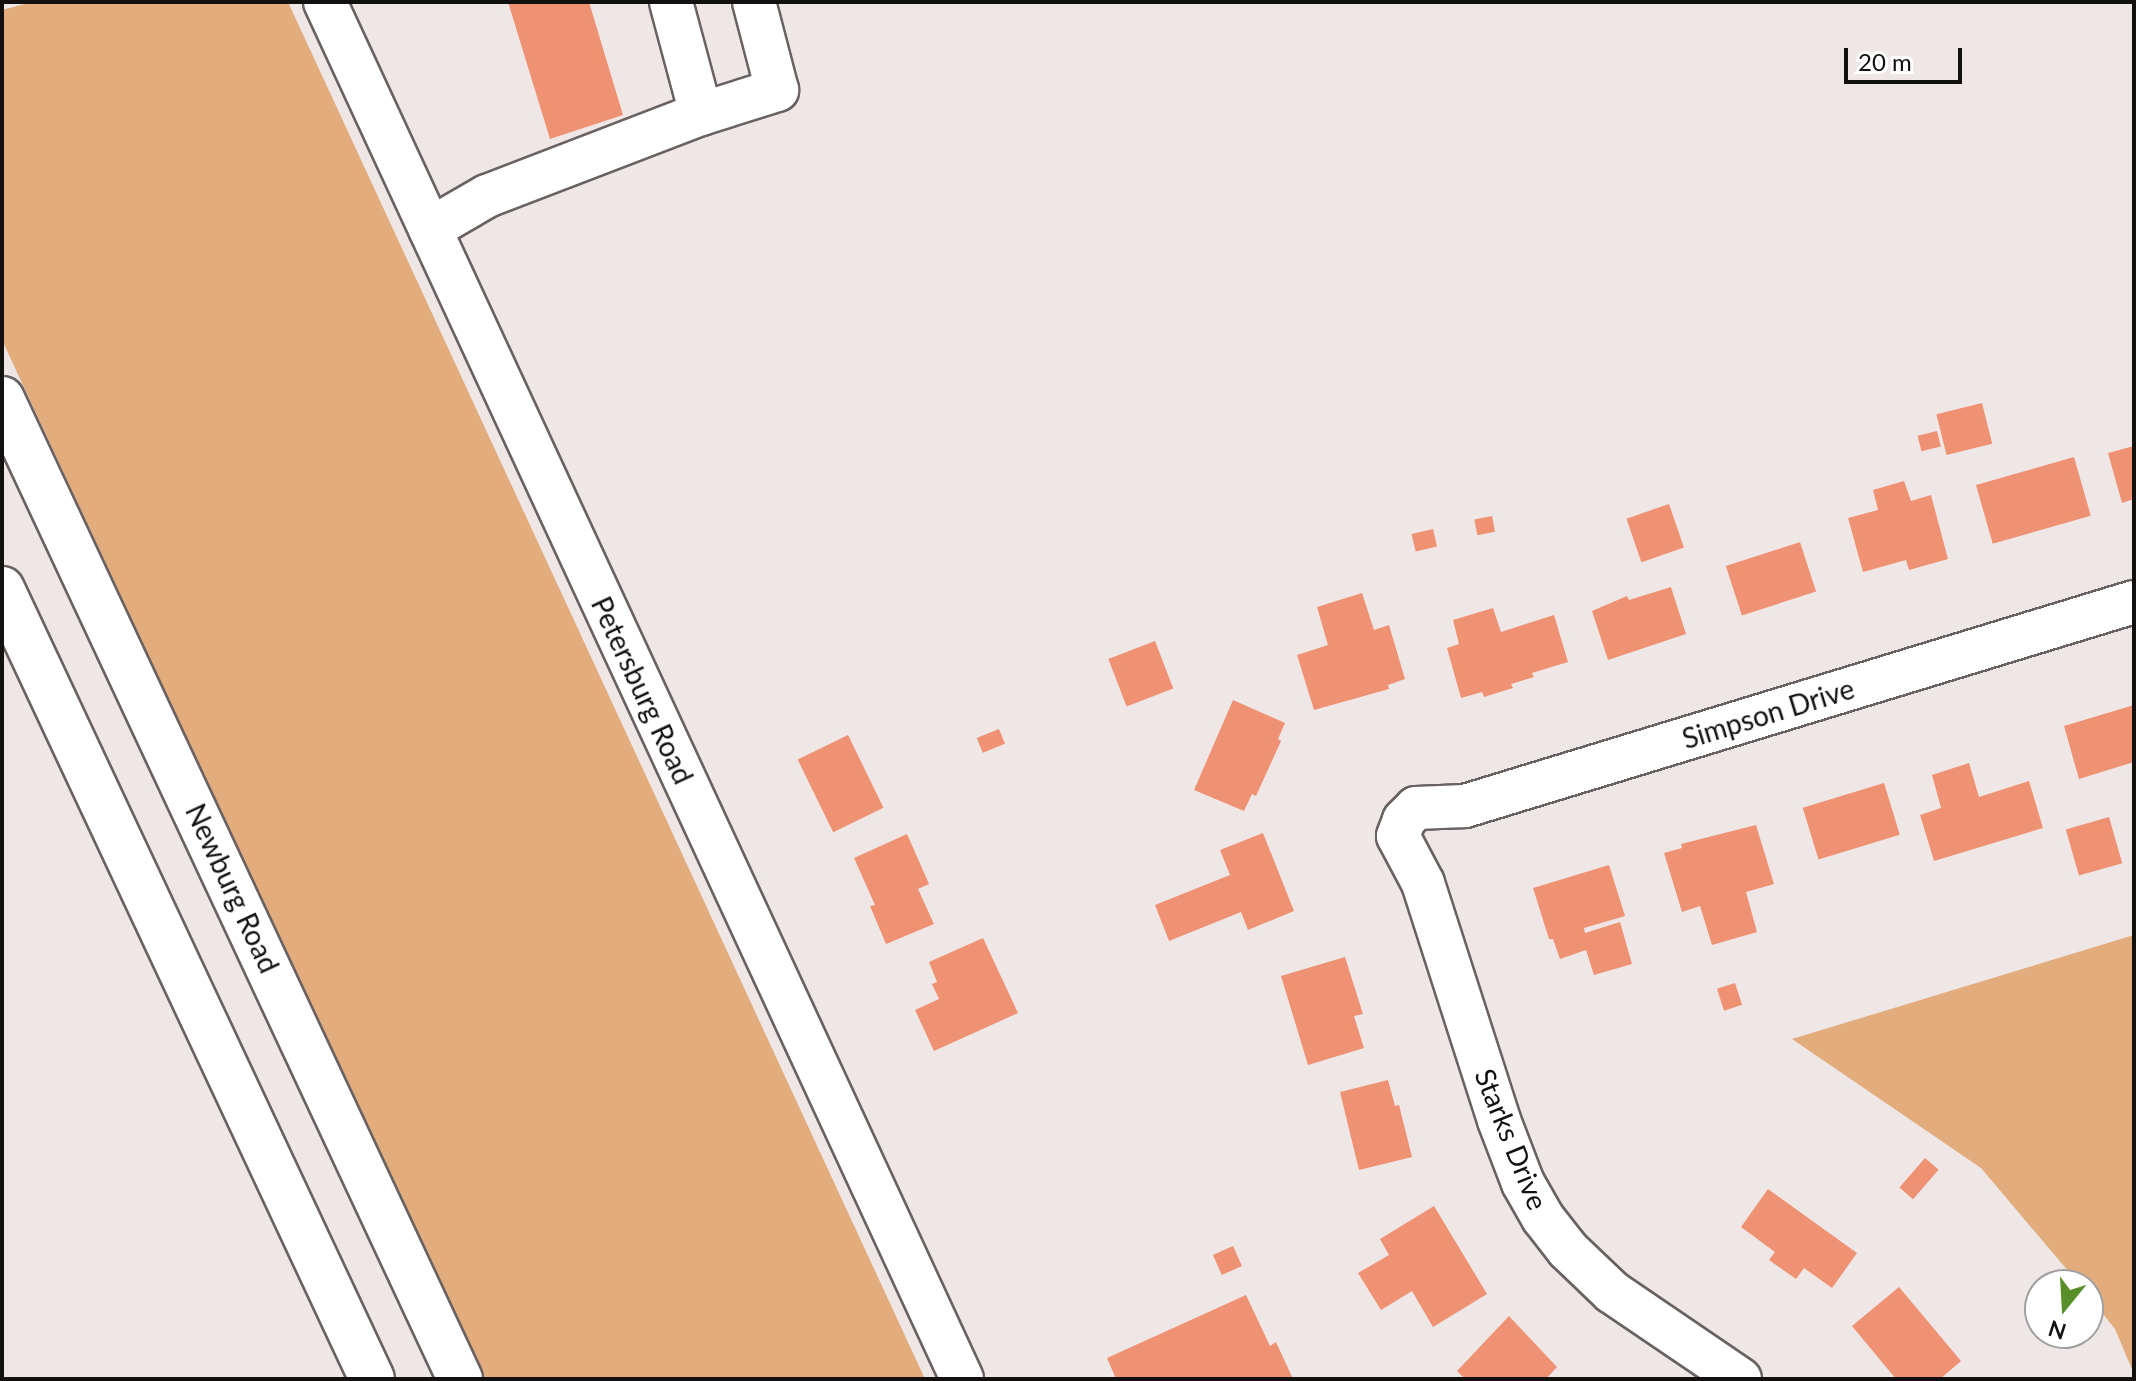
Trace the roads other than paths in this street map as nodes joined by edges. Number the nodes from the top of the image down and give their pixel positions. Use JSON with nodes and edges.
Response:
{"nodes":[{"id":1,"x":325,"y":2,"type":"edge"},
{"id":2,"x":671,"y":2,"type":"edge"},
{"id":3,"x":754,"y":2,"type":"edge"},
{"id":4,"x":701,"y":114,"type":"junction"},
{"id":5,"x":430,"y":229,"type":"junction"},
{"id":6,"x":2,"y":399,"type":"edge"},
{"id":7,"x":2,"y":589,"type":"edge"},
{"id":8,"x":2134,"y":602,"type":"edge"},
{"id":9,"x":1404,"y":820,"type":"joint"},
{"id":10,"x":372,"y":1379,"type":"edge"},
{"id":11,"x":460,"y":1379,"type":"edge"},
{"id":12,"x":962,"y":1379,"type":"edge"},
{"id":13,"x":1740,"y":1379,"type":"edge"}],
"edges":[{"from":1,"to":5,"type":"street","name":"Petersburg Road"},
{"from":2,"to":4,"type":"street"},
{"from":3,"to":4,"type":"street"},
{"from":4,"to":5,"type":"street"},
{"from":5,"to":12,"type":"street","name":"Petersburg Road"},
{"from":6,"to":11,"type":"main road","name":"Newburg Road"},
{"from":7,"to":10,"type":"main road"},
{"from":8,"to":9,"type":"street","name":"Simpson Drive"},
{"from":9,"to":13,"type":"street","name":"Starks Drive"}]}
